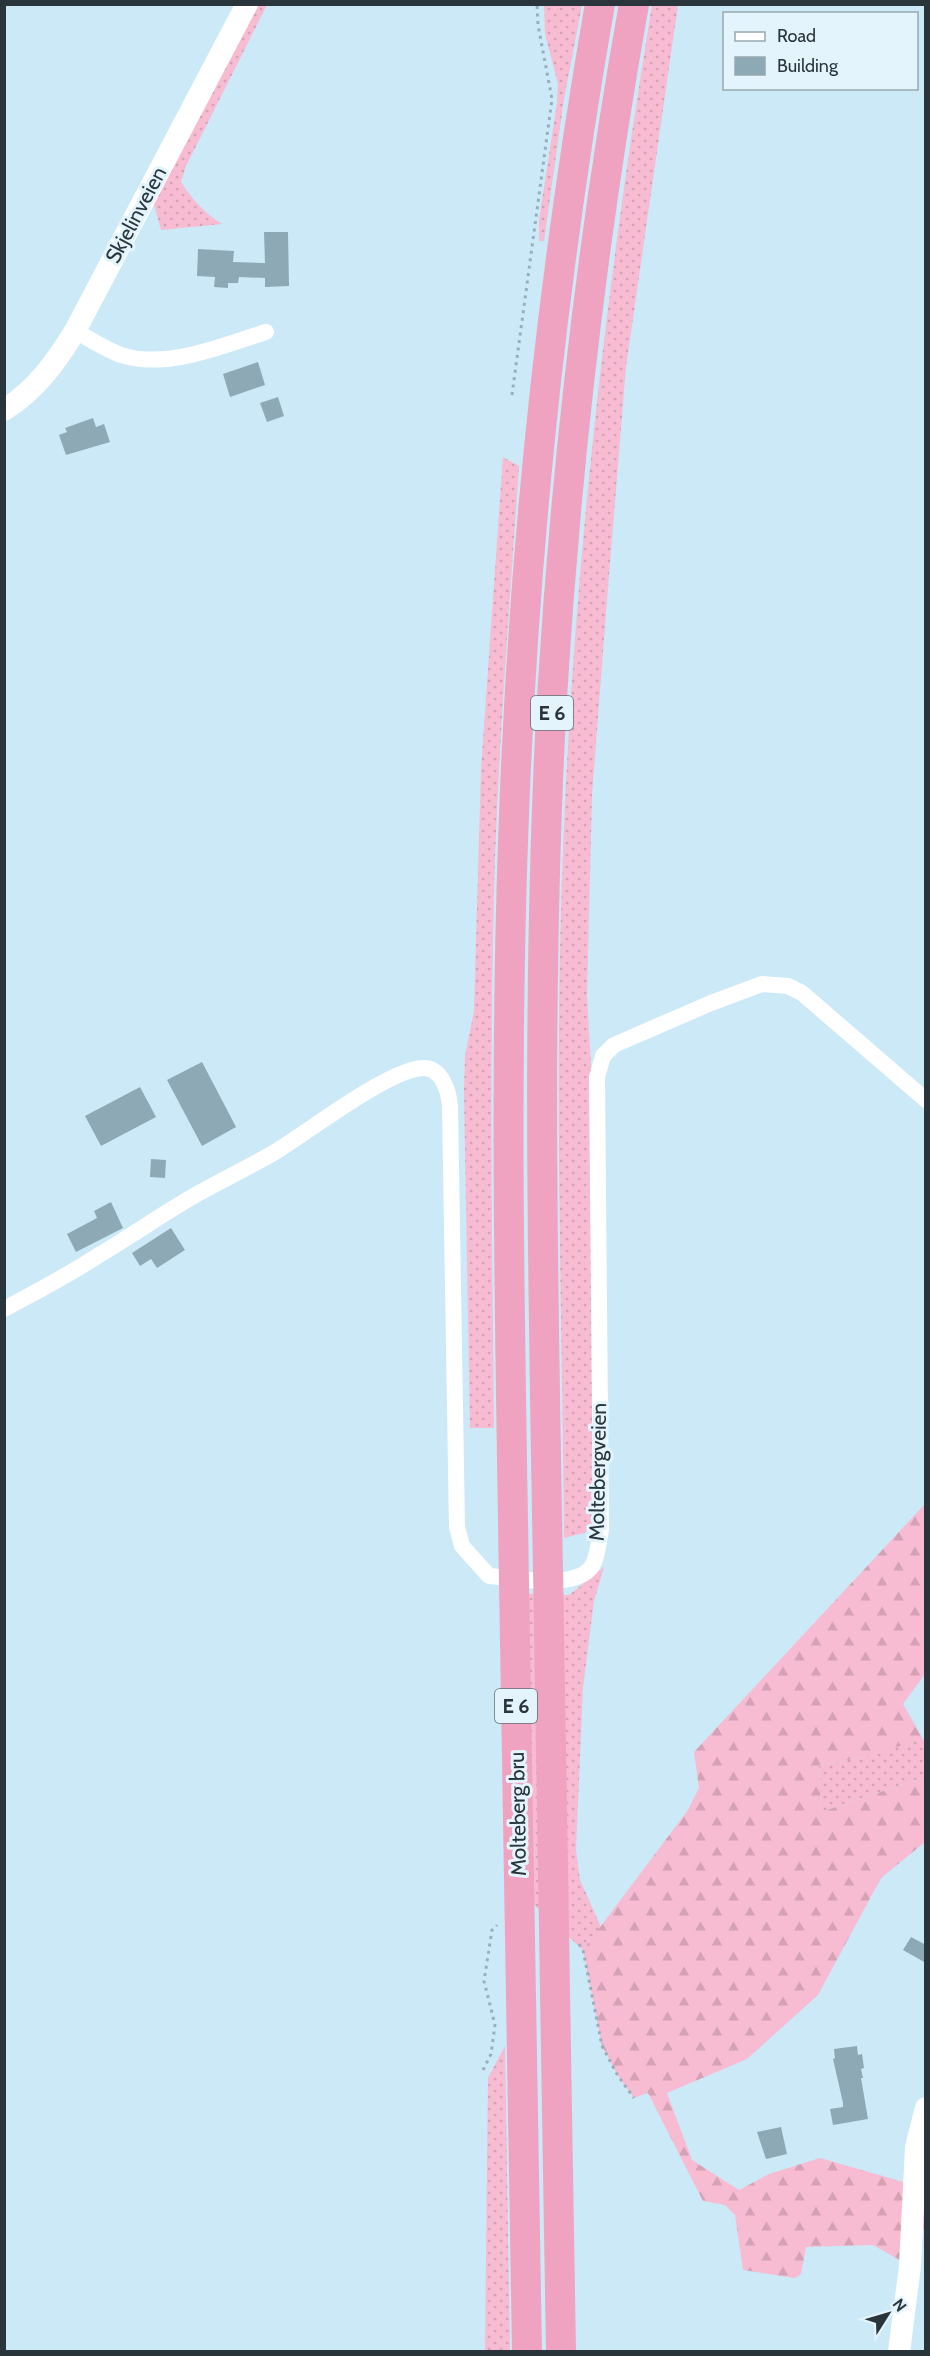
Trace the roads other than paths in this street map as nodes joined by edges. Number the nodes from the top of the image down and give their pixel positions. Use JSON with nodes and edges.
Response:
{"nodes":[{"id":1,"x":247,"y":4,"type":"edge"},
{"id":2,"x":600,"y":4,"type":"edge"},
{"id":3,"x":634,"y":4,"type":"edge"},
{"id":4,"x":75,"y":331,"type":"junction"},
{"id":5,"x":266,"y":332,"type":"dead end"},
{"id":6,"x":4,"y":410,"type":"edge"},
{"id":7,"x":926,"y":1100,"type":"edge"},
{"id":8,"x":4,"y":1309,"type":"edge"},
{"id":9,"x":926,"y":2108,"type":"edge"},
{"id":10,"x":527,"y":2352,"type":"edge"},
{"id":11,"x":561,"y":2352,"type":"edge"},
{"id":12,"x":899,"y":2352,"type":"edge"}],
"edges":[{"from":1,"to":4,"type":"main road","name":"Skjelinveien"},
{"from":2,"to":10,"type":"highway","name":"Molteberg bru","number":"E 6"},
{"from":3,"to":11,"type":"highway","name":"Molteberg bru","number":"E 6"},
{"from":4,"to":5,"type":"street"},
{"from":4,"to":6,"type":"main road","name":"Skjelinveien"},
{"from":7,"to":8,"type":"street","name":"Moltebergveien"},
{"from":9,"to":12,"type":"main road"}]}
